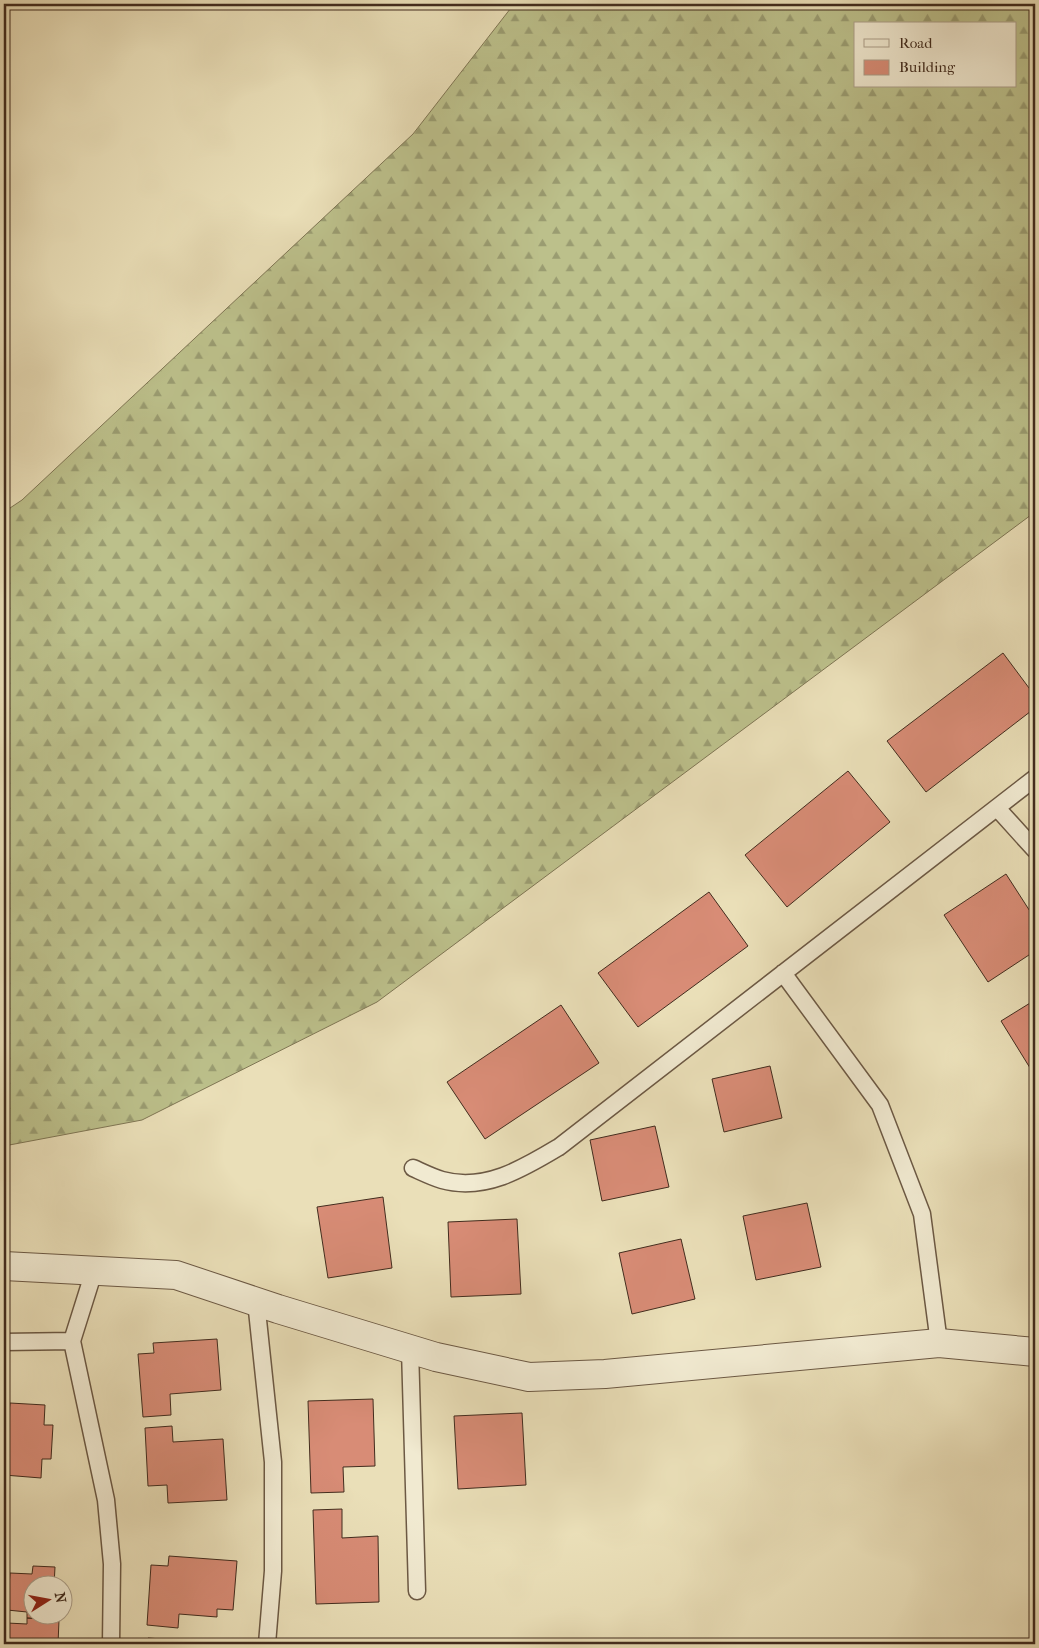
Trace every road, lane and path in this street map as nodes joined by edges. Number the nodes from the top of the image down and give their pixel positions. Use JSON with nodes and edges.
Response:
{"nodes":[{"id":1,"x":1035,"y":778,"type":"edge"},
{"id":2,"x":997,"y":808,"type":"junction"},
{"id":3,"x":1035,"y":850,"type":"edge"},
{"id":4,"x":783,"y":973,"type":"junction"},
{"id":5,"x":413,"y":1168,"type":"dead end"},
{"id":6,"x":4,"y":1266,"type":"edge"},
{"id":7,"x":94,"y":1270,"type":"junction"},
{"id":8,"x":256,"y":1301,"type":"junction"},
{"id":9,"x":72,"y":1341,"type":"junction"},
{"id":10,"x":4,"y":1342,"type":"edge"},
{"id":11,"x":939,"y":1343,"type":"junction"},
{"id":12,"x":410,"y":1349,"type":"junction"},
{"id":13,"x":1035,"y":1352,"type":"edge"},
{"id":14,"x":417,"y":1591,"type":"dead end"},
{"id":15,"x":111,"y":1644,"type":"edge"},
{"id":16,"x":267,"y":1644,"type":"edge"}],
"edges":[{"from":1,"to":2,"type":"lane"},
{"from":2,"to":3,"type":"lane"},
{"from":2,"to":4,"type":"lane"},
{"from":4,"to":5,"type":"lane"},
{"from":4,"to":11,"type":"lane"},
{"from":6,"to":7,"type":"street"},
{"from":7,"to":8,"type":"street"},
{"from":7,"to":9,"type":"lane"},
{"from":8,"to":12,"type":"street"},
{"from":8,"to":16,"type":"lane"},
{"from":9,"to":10,"type":"lane"},
{"from":9,"to":15,"type":"lane"},
{"from":11,"to":12,"type":"street"},
{"from":11,"to":13,"type":"street"},
{"from":12,"to":14,"type":"lane"}]}
